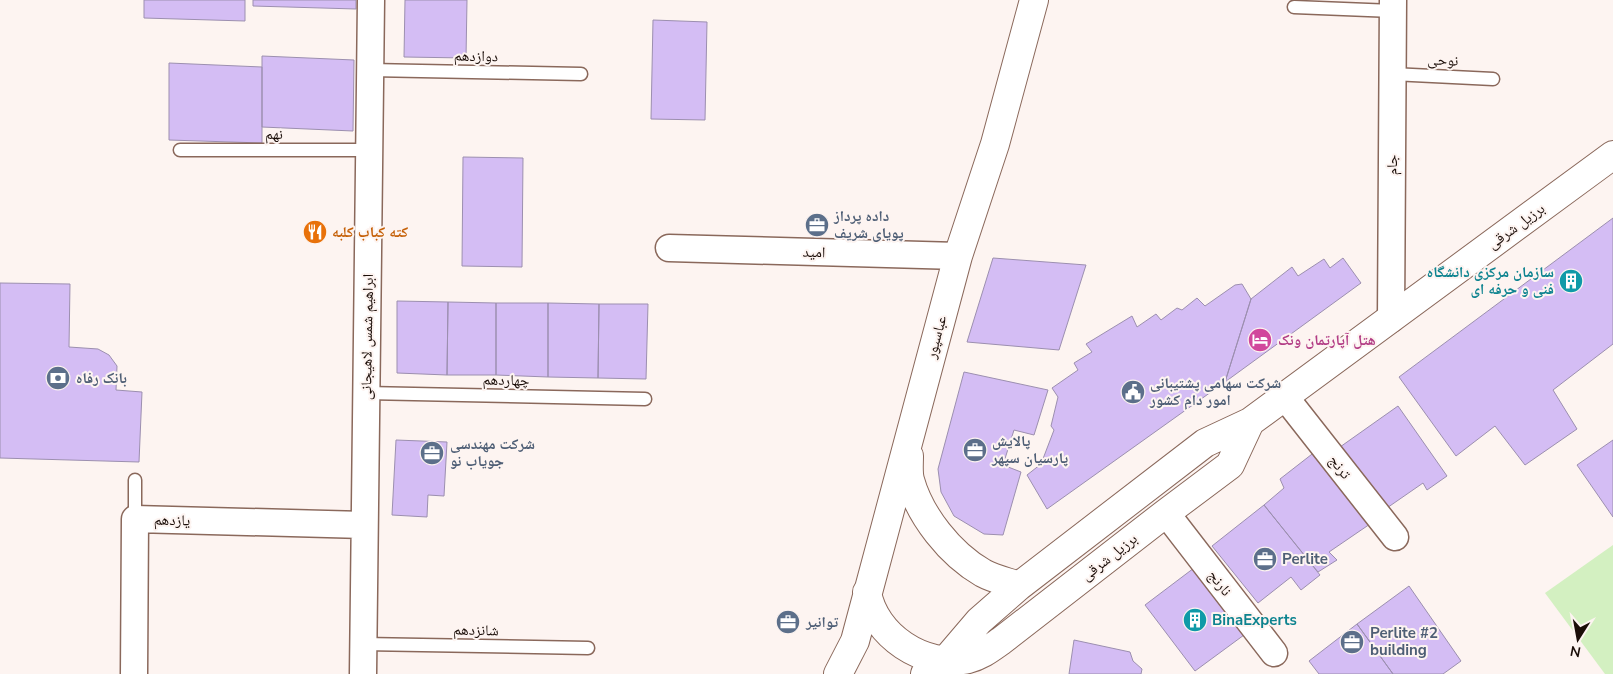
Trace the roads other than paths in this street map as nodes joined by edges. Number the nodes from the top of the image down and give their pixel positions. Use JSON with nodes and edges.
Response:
{"nodes":[{"id":1,"x":371,"y":0,"type":"edge"},
{"id":2,"x":1034,"y":0,"type":"edge"},
{"id":3,"x":1393,"y":5,"type":"edge"},
{"id":4,"x":1294,"y":7,"type":"dead end"},
{"id":5,"x":370,"y":70,"type":"junction"},
{"id":6,"x":581,"y":74,"type":"dead end"},
{"id":7,"x":1392,"y":74,"type":"junction"},
{"id":8,"x":1493,"y":79,"type":"dead end"},
{"id":9,"x":180,"y":150,"type":"dead end"},
{"id":10,"x":369,"y":150,"type":"junction"},
{"id":11,"x":1613,"y":155,"type":"edge"},
{"id":12,"x":669,"y":248,"type":"dead end"},
{"id":13,"x":958,"y":256,"type":"junction"},
{"id":14,"x":1390,"y":319,"type":"junction"},
{"id":15,"x":366,"y":393,"type":"junction"},
{"id":16,"x":1285,"y":396,"type":"junction"},
{"id":17,"x":645,"y":399,"type":"dead end"},
{"id":18,"x":1250,"y":422,"type":"junction"},
{"id":19,"x":909,"y":437,"type":"junction"},
{"id":20,"x":135,"y":480,"type":"dead end"},
{"id":21,"x":1166,"y":513,"type":"junction"},
{"id":22,"x":135,"y":519,"type":"junction"},
{"id":23,"x":364,"y":525,"type":"junction"},
{"id":24,"x":1395,"y":538,"type":"dead end"},
{"id":25,"x":1019,"y":586,"type":"junction"},
{"id":26,"x":867,"y":592,"type":"junction"},
{"id":27,"x":979,"y":622,"type":"junction"},
{"id":28,"x":1001,"y":641,"type":"junction"},
{"id":29,"x":363,"y":644,"type":"junction"},
{"id":30,"x":588,"y":648,"type":"dead end"},
{"id":31,"x":1274,"y":653,"type":"dead end"},
{"id":32,"x":934,"y":668,"type":"edge"},
{"id":33,"x":134,"y":674,"type":"edge"},
{"id":34,"x":363,"y":674,"type":"edge"},
{"id":35,"x":838,"y":674,"type":"edge"}],
"edges":[{"from":1,"to":5,"type":"street","name":"ابراهیم شمس لاهیجانی"},
{"from":2,"to":13,"type":"main road","name":"عباسپور"},
{"from":3,"to":4,"type":"lane","name":"جام"},
{"from":3,"to":7,"type":"street","name":"جام"},
{"from":5,"to":6,"type":"lane","name":"دوازدهم"},
{"from":5,"to":10,"type":"street","name":"ابراهیم شمس لاهیجانی"},
{"from":7,"to":8,"type":"lane","name":"نوحی"},
{"from":7,"to":14,"type":"street","name":"جام"},
{"from":9,"to":10,"type":"lane","name":"نهم"},
{"from":10,"to":15,"type":"street","name":"ابراهیم شمس لاهیجانی"},
{"from":11,"to":14,"type":"main road","name":"برزیل شرقی"},
{"from":12,"to":13,"type":"street","name":"امید"},
{"from":13,"to":19,"type":"main road","name":"عباسپور"},
{"from":14,"to":16,"type":"main road","name":"برزیل شرقی"},
{"from":15,"to":17,"type":"lane","name":"چهاردهم"},
{"from":15,"to":23,"type":"street","name":"ابراهیم شمس لاهیجانی"},
{"from":16,"to":18,"type":"main road","name":"برزیل شرقی"},
{"from":16,"to":24,"type":"street","name":"ترنج"},
{"from":18,"to":21,"type":"main road","name":"برزیل شرقی"},
{"from":18,"to":25,"type":"main road","name":"برزیل شرقی"},
{"from":19,"to":25,"type":"main road"},
{"from":19,"to":26,"type":"main road","name":"عباسپور"},
{"from":20,"to":22,"type":"lane"},
{"from":21,"to":28,"type":"main road","name":"برزیل شرقی"},
{"from":21,"to":31,"type":"street","name":"نارنج"},
{"from":22,"to":23,"type":"street","name":"یازدهم"},
{"from":22,"to":33,"type":"street","name":"یازدهم"},
{"from":23,"to":29,"type":"street","name":"ابراهیم شمس لاهیجانی"},
{"from":25,"to":27,"type":"main road","name":"برزیل شرقی"},
{"from":26,"to":32,"type":"main road"},
{"from":26,"to":35,"type":"main road","name":"عباسپور"},
{"from":27,"to":28,"type":"main road"},
{"from":27,"to":32,"type":"main road","name":"برزیل شرقی"},
{"from":28,"to":32,"type":"main road","name":"برزیل شرقی"},
{"from":29,"to":30,"type":"lane","name":"شانزدهم"},
{"from":29,"to":34,"type":"street","name":"ابراهیم شمس لاهیجانی"}]}
